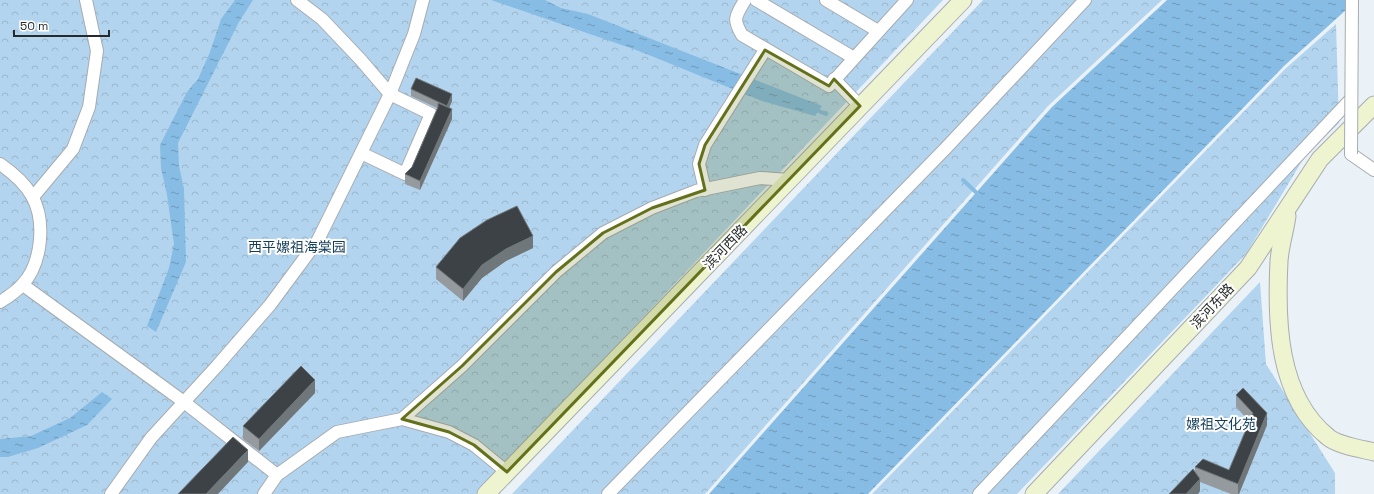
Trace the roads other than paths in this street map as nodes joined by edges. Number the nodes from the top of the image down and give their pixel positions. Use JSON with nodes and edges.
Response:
{"nodes":[{"id":1,"x":86,"y":0,"type":"edge"},
{"id":2,"x":297,"y":0,"type":"edge"},
{"id":3,"x":423,"y":0,"type":"edge"},
{"id":4,"x":745,"y":0,"type":"edge"},
{"id":5,"x":756,"y":0,"type":"edge"},
{"id":6,"x":826,"y":0,"type":"edge"},
{"id":7,"x":963,"y":0,"type":"edge"},
{"id":8,"x":1085,"y":0,"type":"edge"},
{"id":9,"x":1352,"y":0,"type":"edge"},
{"id":10,"x":903,"y":1,"type":"edge"},
{"id":11,"x":878,"y":31,"type":"junction"},
{"id":12,"x":765,"y":50,"type":"junction"},
{"id":13,"x":854,"y":58,"type":"junction"},
{"id":14,"x":834,"y":79,"type":"junction"},
{"id":15,"x":390,"y":94,"type":"junction"},
{"id":16,"x":1351,"y":100,"type":"junction"},
{"id":17,"x":1374,"y":105,"type":"edge"},
{"id":18,"x":860,"y":106,"type":"junction"},
{"id":19,"x":361,"y":153,"type":"junction"},
{"id":20,"x":0,"y":164,"type":"edge"},
{"id":21,"x":1374,"y":170,"type":"edge"},
{"id":22,"x":789,"y":180,"type":"junction"},
{"id":23,"x":705,"y":190,"type":"junction"},
{"id":24,"x":33,"y":197,"type":"junction"},
{"id":25,"x":1288,"y":210,"type":"junction"},
{"id":26,"x":23,"y":285,"type":"junction"},
{"id":27,"x":0,"y":302,"type":"edge"},
{"id":28,"x":184,"y":402,"type":"junction"},
{"id":29,"x":402,"y":419,"type":"junction"},
{"id":30,"x":1374,"y":452,"type":"edge"},
{"id":31,"x":507,"y":472,"type":"junction"},
{"id":32,"x":277,"y":475,"type":"junction"},
{"id":33,"x":111,"y":494,"type":"edge"},
{"id":34,"x":264,"y":494,"type":"edge"},
{"id":35,"x":486,"y":494,"type":"edge"},
{"id":36,"x":608,"y":494,"type":"edge"},
{"id":37,"x":979,"y":494,"type":"edge"},
{"id":38,"x":1034,"y":494,"type":"edge"}],
"edges":[{"from":1,"to":24,"type":"street"},
{"from":2,"to":15,"type":"street"},
{"from":3,"to":15,"type":"street"},
{"from":4,"to":12,"type":"street"},
{"from":5,"to":13,"type":"street"},
{"from":6,"to":11,"type":"street"},
{"from":7,"to":18,"type":"street","name":"滨河西路"},
{"from":8,"to":36,"type":"street"},
{"from":9,"to":16,"type":"street","bridge":true},
{"from":10,"to":11,"type":"street"},
{"from":11,"to":13,"type":"street"},
{"from":12,"to":14,"type":"street"},
{"from":12,"to":23,"type":"street"},
{"from":13,"to":14,"type":"street"},
{"from":14,"to":18,"type":"street"},
{"from":15,"to":19,"type":"street"},
{"from":15,"to":19,"type":"street"},
{"from":16,"to":21,"type":"street","bridge":true},
{"from":16,"to":37,"type":"street"},
{"from":17,"to":25,"type":"street","name":"滨河东路"},
{"from":18,"to":22,"type":"street","name":"滨河西路"},
{"from":19,"to":28,"type":"street"},
{"from":20,"to":24,"type":"street"},
{"from":22,"to":23,"type":"street"},
{"from":22,"to":31,"type":"street","name":"滨河西路"},
{"from":23,"to":29,"type":"street"},
{"from":24,"to":26,"type":"street"},
{"from":25,"to":30,"type":"street"},
{"from":25,"to":38,"type":"street","name":"滨河东路"},
{"from":26,"to":27,"type":"street"},
{"from":26,"to":28,"type":"street"},
{"from":28,"to":32,"type":"street"},
{"from":28,"to":33,"type":"street"},
{"from":29,"to":31,"type":"street"},
{"from":29,"to":32,"type":"street"},
{"from":31,"to":35,"type":"street","name":"滨河西路"},
{"from":32,"to":34,"type":"street"}]}
